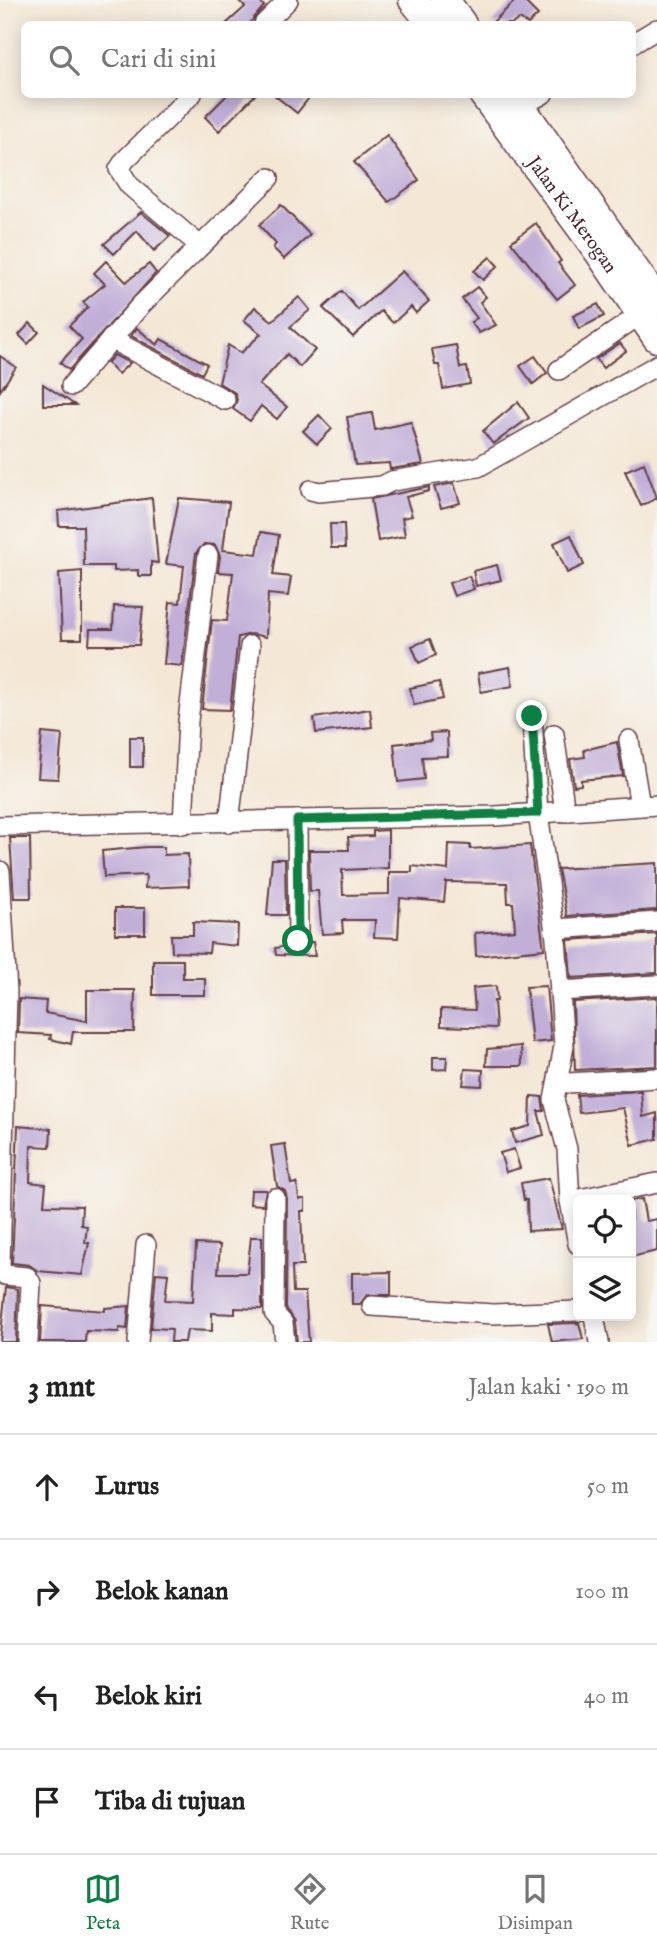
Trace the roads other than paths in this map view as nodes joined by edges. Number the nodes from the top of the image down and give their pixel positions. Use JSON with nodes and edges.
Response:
{"nodes":[{"id":1,"x":288,"y":0,"type":"edge"},
{"id":2,"x":413,"y":0,"type":"edge"},
{"id":3,"x":450,"y":18,"type":"edge"},
{"id":4,"x":267,"y":21,"type":"edge"},
{"id":5,"x":657,"y":29,"type":"edge"},
{"id":6,"x":636,"y":42,"type":"edge"},
{"id":7,"x":188,"y":98,"type":"edge"},
{"id":8,"x":486,"y":98,"type":"edge"},
{"id":9,"x":525,"y":98,"type":"edge"},
{"id":10,"x":269,"y":178,"type":"dead end"},
{"id":11,"x":200,"y":246,"type":"junction"},
{"id":12,"x":649,"y":307,"type":"edge"},
{"id":13,"x":111,"y":338,"type":"junction"},
{"id":14,"x":657,"y":338,"type":"edge"},
{"id":15,"x":657,"y":365,"type":"edge"},
{"id":16,"x":559,"y":370,"type":"dead end"},
{"id":17,"x":71,"y":386,"type":"dead end"},
{"id":18,"x":225,"y":400,"type":"dead end"},
{"id":19,"x":311,"y":489,"type":"dead end"},
{"id":20,"x":208,"y":555,"type":"dead end"},
{"id":21,"x":250,"y":646,"type":"dead end"},
{"id":22,"x":532,"y":716,"type":"dead end"},
{"id":23,"x":554,"y":734,"type":"dead end"},
{"id":24,"x":629,"y":740,"type":"dead end"},
{"id":25,"x":649,"y":805,"type":"edge"},
{"id":26,"x":565,"y":812,"type":"junction"},
{"id":27,"x":538,"y":813,"type":"junction"},
{"id":28,"x":293,"y":820,"type":"junction"},
{"id":29,"x":229,"y":823,"type":"junction"},
{"id":30,"x":183,"y":824,"type":"junction"},
{"id":31,"x":0,"y":826,"type":"edge"},
{"id":32,"x":0,"y":871,"type":"edge"},
{"id":33,"x":657,"y":922,"type":"edge"},
{"id":34,"x":555,"y":929,"type":"junction"},
{"id":35,"x":298,"y":941,"type":"dead end"},
{"id":36,"x":657,"y":985,"type":"edge"},
{"id":37,"x":560,"y":990,"type":"junction"},
{"id":38,"x":657,"y":1078,"type":"edge"},
{"id":39,"x":566,"y":1083,"type":"dead end"},
{"id":40,"x":657,"y":1183,"type":"edge"},
{"id":41,"x":275,"y":1198,"type":"dead end"},
{"id":42,"x":570,"y":1200,"type":"junction"},
{"id":43,"x":573,"y":1216,"type":"edge"},
{"id":44,"x":146,"y":1245,"type":"dead end"},
{"id":45,"x":372,"y":1306,"type":"dead end"},
{"id":46,"x":573,"y":1311,"type":"edge"},
{"id":47,"x":595,"y":1321,"type":"edge"},
{"id":48,"x":28,"y":1342,"type":"edge"},
{"id":49,"x":138,"y":1342,"type":"edge"},
{"id":50,"x":285,"y":1342,"type":"edge"},
{"id":51,"x":599,"y":1342,"type":"edge"}],
"edges":[{"from":1,"to":4,"type":"street"},
{"from":2,"to":3,"type":"highway"},
{"from":5,"to":6,"type":"street"},
{"from":7,"to":11,"type":"street"},
{"from":8,"to":12,"type":"highway","name":"Jalan Ki Merogan"},
{"from":9,"to":12,"type":"highway","name":"Jalan Ki Merogan"},
{"from":10,"to":11,"type":"street"},
{"from":11,"to":13,"type":"street"},
{"from":12,"to":14,"type":"highway","name":"Jalan Ki Merogan"},
{"from":12,"to":16,"type":"street"},
{"from":13,"to":17,"type":"street"},
{"from":13,"to":18,"type":"street"},
{"from":15,"to":19,"type":"street"},
{"from":20,"to":30,"type":"street"},
{"from":21,"to":29,"type":"street"},
{"from":22,"to":27,"type":"street"},
{"from":23,"to":26,"type":"street"},
{"from":24,"to":25,"type":"street"},
{"from":25,"to":26,"type":"street"},
{"from":26,"to":27,"type":"street"},
{"from":27,"to":28,"type":"street"},
{"from":27,"to":34,"type":"street"},
{"from":28,"to":29,"type":"street"},
{"from":28,"to":35,"type":"street"},
{"from":29,"to":30,"type":"street"},
{"from":30,"to":31,"type":"street"},
{"from":32,"to":48,"type":"street"},
{"from":33,"to":34,"type":"street"},
{"from":34,"to":37,"type":"street"},
{"from":36,"to":37,"type":"street"},
{"from":37,"to":42,"type":"street"},
{"from":38,"to":39,"type":"street"},
{"from":40,"to":42,"type":"street"},
{"from":41,"to":50,"type":"street"},
{"from":42,"to":43,"type":"street"},
{"from":44,"to":49,"type":"street"},
{"from":45,"to":46,"type":"street"},
{"from":47,"to":51,"type":"street"}]}
